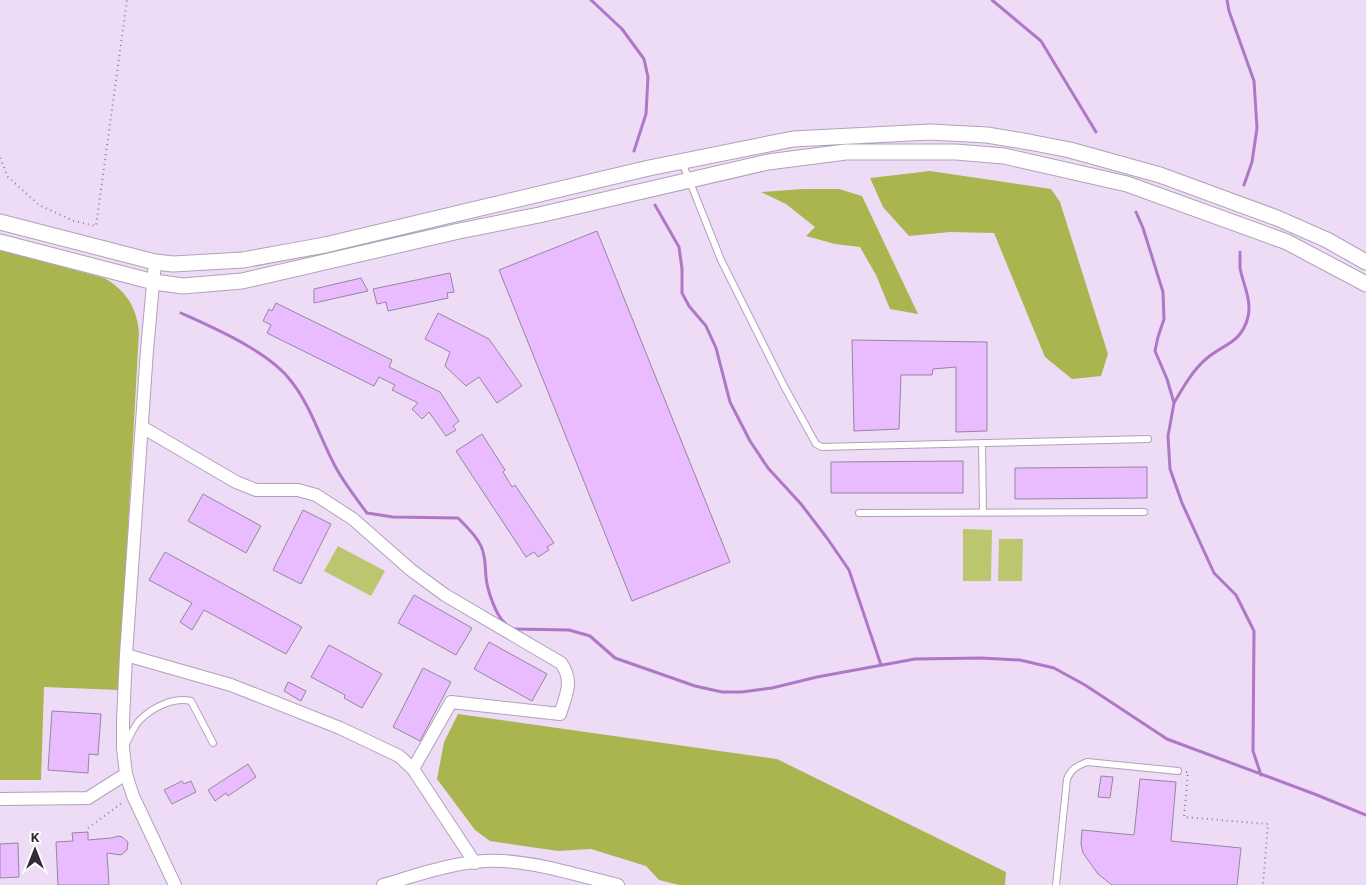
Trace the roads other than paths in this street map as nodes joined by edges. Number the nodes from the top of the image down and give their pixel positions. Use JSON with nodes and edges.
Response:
{"nodes":[{"id":1,"x":682,"y":162,"type":"junction"},
{"id":2,"x":689,"y":180,"type":"junction"},
{"id":3,"x":455,"y":214,"type":"junction"},
{"id":4,"x":0,"y":222,"type":"edge"},
{"id":5,"x":459,"y":231,"type":"junction"},
{"id":6,"x":0,"y":242,"type":"edge"},
{"id":7,"x":325,"y":244,"type":"junction"},
{"id":8,"x":331,"y":261,"type":"junction"},
{"id":9,"x":155,"y":262,"type":"junction"},
{"id":10,"x":1366,"y":262,"type":"edge"},
{"id":11,"x":154,"y":282,"type":"junction"},
{"id":12,"x":1366,"y":284,"type":"edge"},
{"id":13,"x":142,"y":428,"type":"junction"},
{"id":14,"x":1148,"y":439,"type":"dead end"},
{"id":15,"x":982,"y":444,"type":"junction"},
{"id":16,"x":983,"y":512,"type":"junction"},
{"id":17,"x":1144,"y":512,"type":"dead end"},
{"id":18,"x":859,"y":513,"type":"dead end"},
{"id":19,"x":126,"y":656,"type":"junction"},
{"id":20,"x":213,"y":743,"type":"dead end"},
{"id":21,"x":123,"y":748,"type":"junction"},
{"id":22,"x":413,"y":769,"type":"junction"},
{"id":23,"x":1178,"y":771,"type":"road end"},
{"id":24,"x":126,"y":774,"type":"junction"},
{"id":25,"x":0,"y":798,"type":"edge"},
{"id":26,"x":475,"y":863,"type":"junction"},
{"id":27,"x":175,"y":885,"type":"edge"},
{"id":28,"x":383,"y":885,"type":"edge"},
{"id":29,"x":618,"y":885,"type":"edge"},
{"id":30,"x":1056,"y":885,"type":"edge"}],
"edges":[{"from":1,"to":2,"type":"lane"},
{"from":1,"to":3,"type":"street"},
{"from":1,"to":10,"type":"street"},
{"from":2,"to":5,"type":"street"},
{"from":2,"to":12,"type":"street"},
{"from":2,"to":15,"type":"lane"},
{"from":3,"to":5,"type":"street"},
{"from":3,"to":7,"type":"street"},
{"from":4,"to":9,"type":"street"},
{"from":5,"to":8,"type":"street"},
{"from":6,"to":11,"type":"street"},
{"from":7,"to":8,"type":"street"},
{"from":7,"to":9,"type":"street"},
{"from":8,"to":11,"type":"street"},
{"from":9,"to":11,"type":"street"},
{"from":11,"to":13,"type":"street"},
{"from":13,"to":19,"type":"street"},
{"from":13,"to":22,"type":"street"},
{"from":14,"to":15,"type":"lane"},
{"from":15,"to":16,"type":"lane"},
{"from":16,"to":17,"type":"lane"},
{"from":16,"to":18,"type":"lane"},
{"from":19,"to":21,"type":"street"},
{"from":19,"to":22,"type":"street"},
{"from":20,"to":21,"type":"lane"},
{"from":21,"to":24,"type":"street"},
{"from":22,"to":26,"type":"street"},
{"from":23,"to":30,"type":"lane"},
{"from":24,"to":25,"type":"street"},
{"from":24,"to":27,"type":"street"},
{"from":26,"to":28,"type":"street"},
{"from":26,"to":29,"type":"street"}]}
